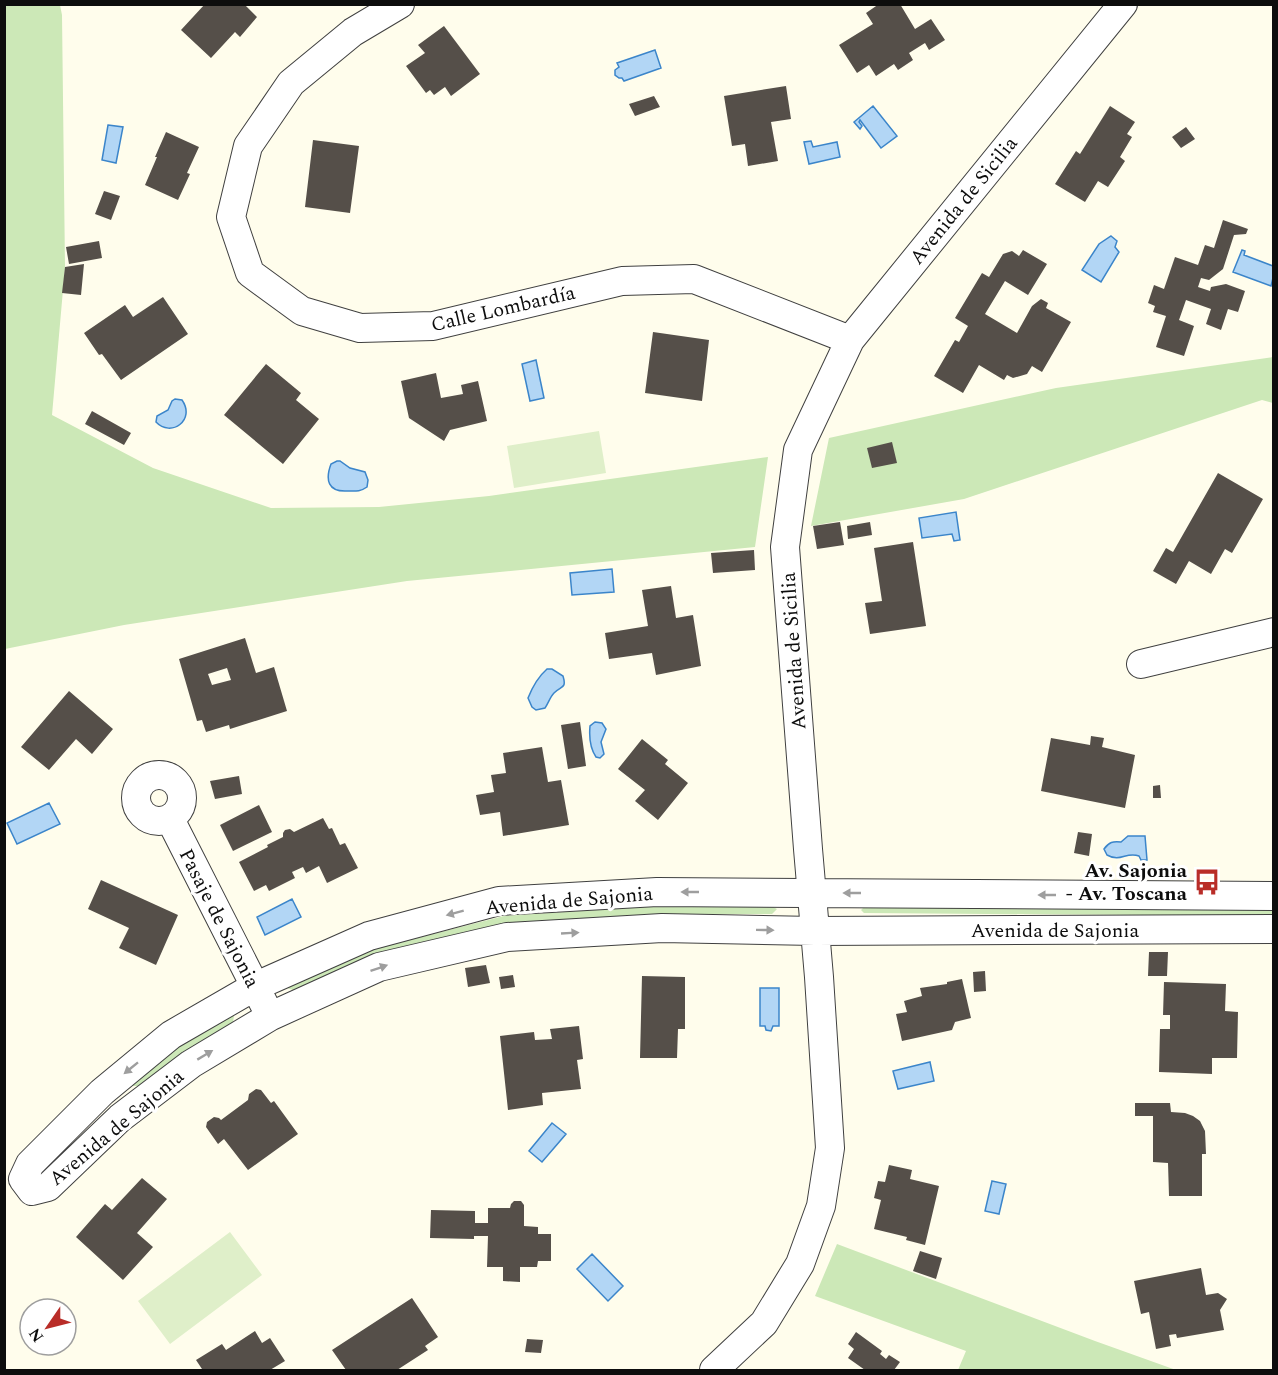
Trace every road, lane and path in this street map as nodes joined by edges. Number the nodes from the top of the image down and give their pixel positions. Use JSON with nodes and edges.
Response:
{"nodes":[{"id":1,"x":400,"y":4,"type":"edge"},
{"id":2,"x":1123,"y":4,"type":"edge"},
{"id":3,"x":850,"y":340,"type":"junction"},
{"id":4,"x":1274,"y":632,"type":"edge"},
{"id":5,"x":1142,"y":664,"type":"dead end"},
{"id":6,"x":170,"y":819,"type":"dead end"},
{"id":7,"x":812,"y":893,"type":"junction"},
{"id":8,"x":1274,"y":897,"type":"edge"},
{"id":9,"x":1274,"y":929,"type":"edge"},
{"id":10,"x":815,"y":931,"type":"junction"},
{"id":11,"x":254,"y":987,"type":"junction"},
{"id":12,"x":270,"y":1016,"type":"junction"},
{"id":13,"x":714,"y":1371,"type":"edge"}],
"edges":[{"from":1,"to":3,"type":"street","name":"Calle Lombardía"},
{"from":2,"to":3,"type":"street","name":"Avenida de Sicilia"},
{"from":3,"to":7,"type":"street","name":"Avenida de Sicilia"},
{"from":4,"to":5,"type":"street"},
{"from":6,"to":11,"type":"street","name":"Pasaje de Sajonia"},
{"from":8,"to":7,"type":"street","name":"Avenida de Sajonia","one_way":true},
{"from":7,"to":10,"type":"street","name":"Avenida de Sicilia"},
{"from":7,"to":11,"type":"street","name":"Avenida de Sajonia","one_way":true},
{"from":9,"to":10,"type":"street","name":"Avenida de Sajonia"},
{"from":12,"to":10,"type":"street","name":"Avenida de Sajonia","one_way":true},
{"from":10,"to":13,"type":"street","name":"Avenida de Sicilia"},
{"from":11,"to":12,"type":"street","name":"Pasaje de Sajonia"},
{"from":11,"to":12,"type":"street","name":"Avenida de Sajonia","one_way":true}]}
